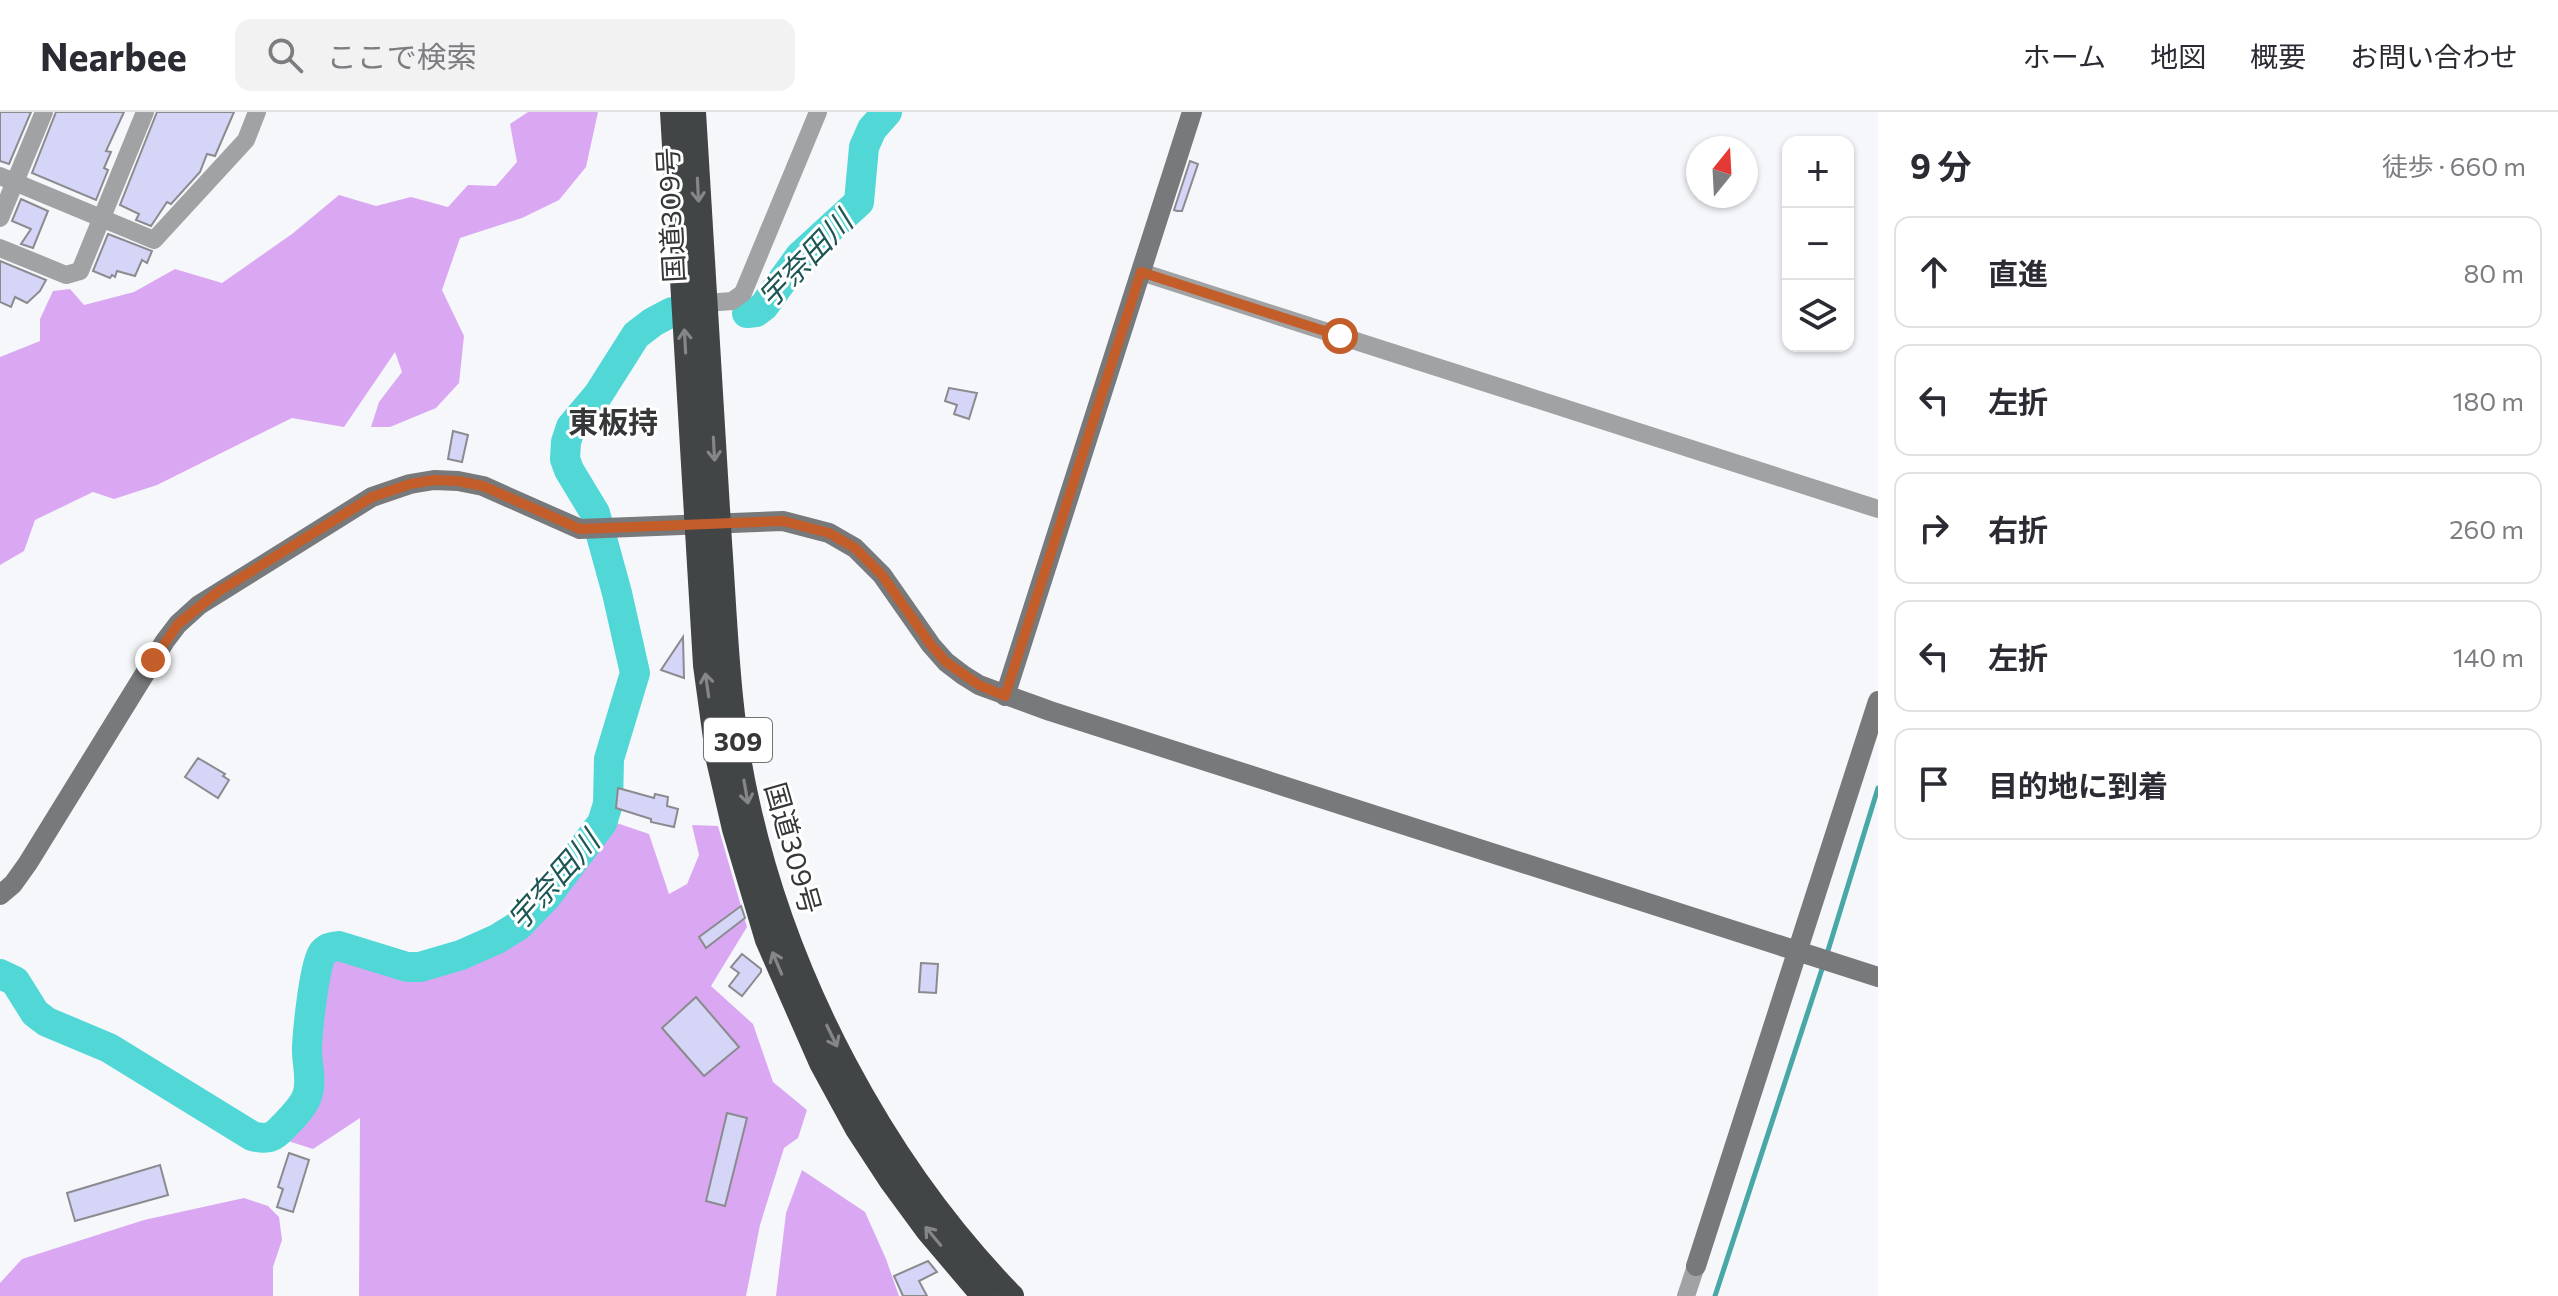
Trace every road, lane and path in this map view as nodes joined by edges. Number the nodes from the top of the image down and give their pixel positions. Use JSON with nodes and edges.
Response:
{"nodes":[{"id":1,"x":44,"y":112,"type":"edge"},
{"id":2,"x":145,"y":112,"type":"edge"},
{"id":3,"x":257,"y":112,"type":"edge"},
{"id":4,"x":672,"y":112,"type":"edge"},
{"id":5,"x":694,"y":112,"type":"edge"},
{"id":6,"x":818,"y":112,"type":"edge"},
{"id":7,"x":1192,"y":112,"type":"edge"},
{"id":8,"x":7,"y":179,"type":"edge"},
{"id":9,"x":101,"y":217,"type":"junction"},
{"id":10,"x":0,"y":218,"type":"edge"},
{"id":11,"x":0,"y":248,"type":"edge"},
{"id":12,"x":1141,"y":272,"type":"junction"},
{"id":13,"x":694,"y":304,"type":"junction"},
{"id":14,"x":1878,"y":509,"type":"edge"},
{"id":15,"x":707,"y":523,"type":"junction"},
{"id":16,"x":1005,"y":696,"type":"junction"},
{"id":17,"x":1878,"y":701,"type":"edge"},
{"id":18,"x":0,"y":895,"type":"edge"},
{"id":19,"x":1798,"y":951,"type":"junction"},
{"id":20,"x":1878,"y":977,"type":"edge"},
{"id":21,"x":1696,"y":1266,"type":"joint"},
{"id":22,"x":983,"y":1296,"type":"edge"},
{"id":23,"x":1012,"y":1296,"type":"edge"},
{"id":24,"x":1686,"y":1296,"type":"edge"}],
"edges":[{"from":1,"to":8,"type":"street"},
{"from":2,"to":9,"type":"street"},
{"from":3,"to":9,"type":"street"},
{"from":4,"to":13,"type":"highway","name":"国道309号","number":"309"},
{"from":5,"to":13,"type":"highway","name":"国道309号","number":"309","one_way":true},
{"from":6,"to":13,"type":"street"},
{"from":7,"to":12,"type":"street"},
{"from":8,"to":9,"type":"street"},
{"from":8,"to":10,"type":"street"},
{"from":9,"to":11,"type":"street"},
{"from":12,"to":14,"type":"street"},
{"from":12,"to":16,"type":"street"},
{"from":13,"to":15,"type":"highway","name":"国道309号","number":"309"},
{"from":15,"to":16,"type":"street"},
{"from":15,"to":18,"type":"street"},
{"from":22,"to":15,"type":"highway","name":"国道309号","number":"309","one_way":true},
{"from":15,"to":23,"type":"highway","name":"国道309号","number":"309","one_way":true},
{"from":16,"to":19,"type":"street"},
{"from":17,"to":19,"type":"street"},
{"from":19,"to":20,"type":"street"},
{"from":19,"to":21,"type":"street"},
{"from":21,"to":24,"type":"street"}]}
